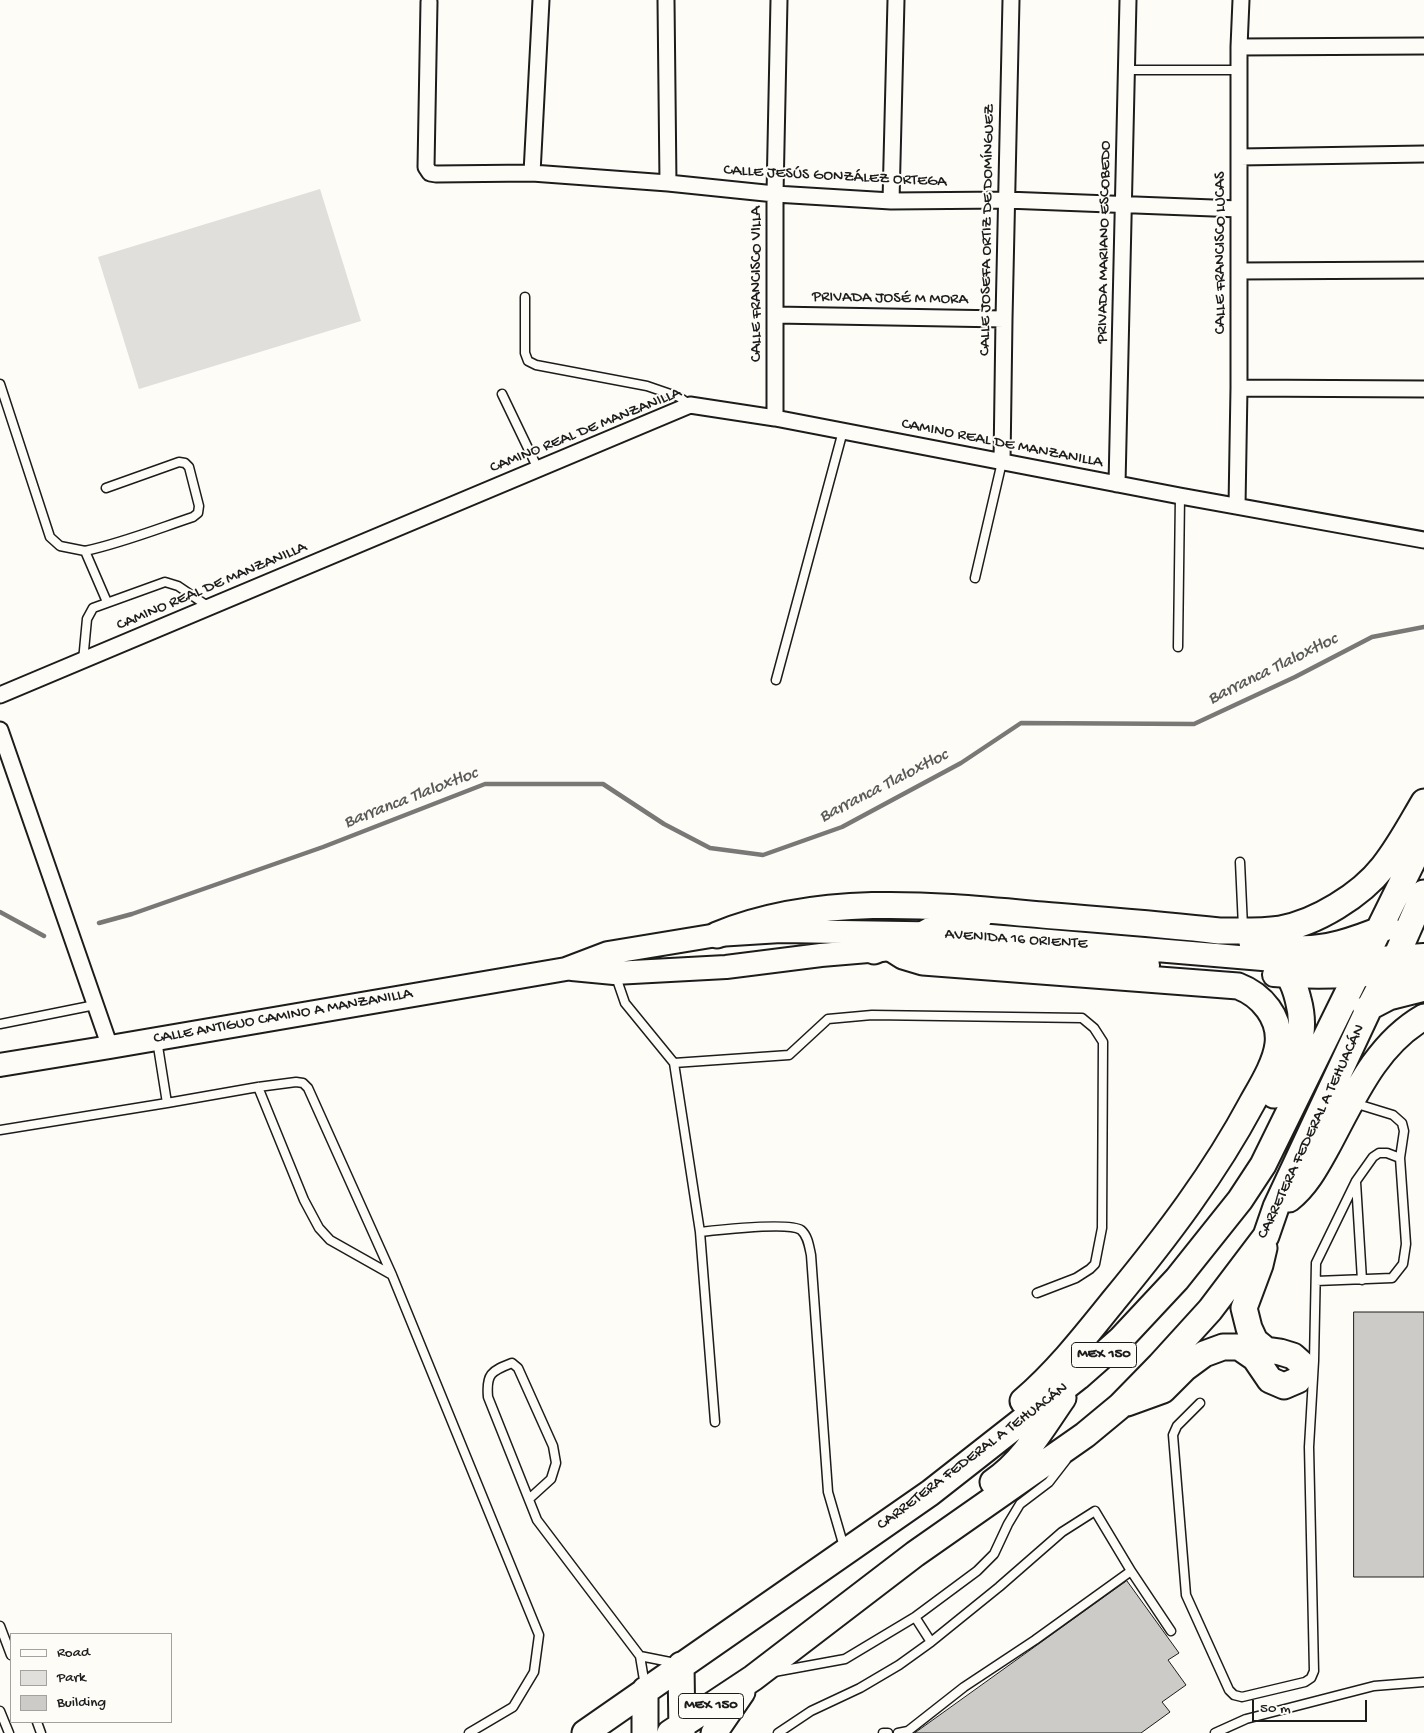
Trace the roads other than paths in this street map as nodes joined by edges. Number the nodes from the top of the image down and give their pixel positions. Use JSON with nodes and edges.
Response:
{"nodes":[{"id":1,"x":541,"y":0,"type":"edge"},
{"id":2,"x":666,"y":0,"type":"edge"},
{"id":3,"x":779,"y":0,"type":"edge"},
{"id":4,"x":896,"y":0,"type":"edge"},
{"id":5,"x":1011,"y":0,"type":"edge"},
{"id":6,"x":1128,"y":0,"type":"edge"},
{"id":7,"x":1241,"y":0,"type":"edge"},
{"id":8,"x":430,"y":2,"type":"dead end"},
{"id":9,"x":1424,"y":46,"type":"edge"},
{"id":10,"x":1239,"y":47,"type":"junction"},
{"id":11,"x":1126,"y":70,"type":"junction"},
{"id":12,"x":1240,"y":70,"type":"junction"},
{"id":13,"x":1424,"y":154,"type":"edge"},
{"id":14,"x":1240,"y":157,"type":"junction"},
{"id":15,"x":532,"y":173,"type":"junction"},
{"id":16,"x":668,"y":184,"type":"junction"},
{"id":17,"x":775,"y":194,"type":"junction"},
{"id":18,"x":891,"y":200,"type":"junction"},
{"id":19,"x":1006,"y":200,"type":"junction"},
{"id":20,"x":1123,"y":204,"type":"junction"},
{"id":21,"x":1239,"y":209,"type":"junction"},
{"id":22,"x":1424,"y":270,"type":"edge"},
{"id":23,"x":1239,"y":271,"type":"junction"},
{"id":24,"x":525,"y":297,"type":"dead end"},
{"id":25,"x":775,"y":315,"type":"junction"},
{"id":26,"x":1004,"y":319,"type":"junction"},
{"id":27,"x":0,"y":384,"type":"edge"},
{"id":28,"x":1239,"y":388,"type":"junction"},
{"id":29,"x":1424,"y":389,"type":"edge"},
{"id":30,"x":502,"y":394,"type":"dead end"},
{"id":31,"x":690,"y":405,"type":"junction"},
{"id":32,"x":775,"y":418,"type":"junction"},
{"id":33,"x":843,"y":431,"type":"junction"},
{"id":34,"x":1002,"y":462,"type":"junction"},
{"id":35,"x":538,"y":469,"type":"junction"},
{"id":36,"x":1117,"y":484,"type":"junction"},
{"id":37,"x":106,"y":488,"type":"dead end"},
{"id":38,"x":1180,"y":496,"type":"junction"},
{"id":39,"x":1237,"y":506,"type":"junction"},
{"id":40,"x":1424,"y":540,"type":"edge"},
{"id":41,"x":85,"y":552,"type":"junction"},
{"id":42,"x":975,"y":578,"type":"dead end"},
{"id":43,"x":107,"y":602,"type":"junction"},
{"id":44,"x":209,"y":608,"type":"junction"},
{"id":45,"x":1178,"y":647,"type":"dead end"},
{"id":46,"x":84,"y":661,"type":"junction"},
{"id":47,"x":776,"y":680,"type":"dead end"},
{"id":48,"x":0,"y":694,"type":"edge"},
{"id":49,"x":0,"y":730,"type":"edge"},
{"id":50,"x":1424,"y":802,"type":"edge"},
{"id":51,"x":1424,"y":838,"type":"edge"},
{"id":52,"x":1240,"y":862,"type":"dead end"},
{"id":53,"x":1420,"y":901,"type":"edge"},
{"id":54,"x":1379,"y":930,"type":"junction"},
{"id":55,"x":1243,"y":932,"type":"junction"},
{"id":56,"x":924,"y":934,"type":"junction"},
{"id":57,"x":717,"y":935,"type":"junction"},
{"id":58,"x":883,"y":950,"type":"junction"},
{"id":59,"x":1424,"y":955,"type":"edge"},
{"id":60,"x":611,"y":963,"type":"junction"},
{"id":61,"x":1391,"y":965,"type":"junction"},
{"id":62,"x":1361,"y":967,"type":"junction"},
{"id":63,"x":1282,"y":968,"type":"junction"},
{"id":64,"x":1424,"y":971,"type":"edge"},
{"id":65,"x":1424,"y":988,"type":"edge"},
{"id":66,"x":95,"y":1005,"type":"junction"},
{"id":67,"x":1370,"y":1006,"type":"junction"},
{"id":68,"x":1424,"y":1017,"type":"edge"},
{"id":69,"x":0,"y":1024,"type":"edge"},
{"id":70,"x":156,"y":1038,"type":"junction"},
{"id":71,"x":1324,"y":1044,"type":"junction"},
{"id":72,"x":110,"y":1048,"type":"junction"},
{"id":73,"x":674,"y":1063,"type":"junction"},
{"id":74,"x":0,"y":1065,"type":"edge"},
{"id":75,"x":258,"y":1086,"type":"junction"},
{"id":76,"x":1351,"y":1102,"type":"junction"},
{"id":77,"x":167,"y":1103,"type":"junction"},
{"id":78,"x":0,"y":1130,"type":"edge"},
{"id":79,"x":1400,"y":1158,"type":"junction"},
{"id":80,"x":1356,"y":1181,"type":"junction"},
{"id":81,"x":1276,"y":1207,"type":"junction"},
{"id":82,"x":700,"y":1232,"type":"junction"},
{"id":83,"x":1266,"y":1236,"type":"junction"},
{"id":84,"x":392,"y":1274,"type":"junction"},
{"id":85,"x":1362,"y":1280,"type":"junction"},
{"id":86,"x":1316,"y":1281,"type":"junction"},
{"id":87,"x":1037,"y":1293,"type":"dead end"},
{"id":88,"x":1078,"y":1377,"type":"junction"},
{"id":89,"x":1200,"y":1403,"type":"dead end"},
{"id":90,"x":1120,"y":1406,"type":"junction"},
{"id":91,"x":715,"y":1422,"type":"dead end"},
{"id":92,"x":1085,"y":1435,"type":"junction"},
{"id":93,"x":953,"y":1475,"type":"junction"},
{"id":94,"x":529,"y":1499,"type":"junction"},
{"id":95,"x":846,"y":1551,"type":"junction"},
{"id":96,"x":915,"y":1554,"type":"junction"},
{"id":97,"x":1131,"y":1571,"type":"junction"},
{"id":98,"x":915,"y":1617,"type":"junction"},
{"id":99,"x":0,"y":1626,"type":"edge"},
{"id":100,"x":1170,"y":1631,"type":"dead end"},
{"id":101,"x":931,"y":1642,"type":"junction"},
{"id":102,"x":10,"y":1652,"type":"edge"},
{"id":103,"x":640,"y":1656,"type":"junction"},
{"id":104,"x":681,"y":1665,"type":"junction"},
{"id":105,"x":753,"y":1678,"type":"junction"},
{"id":106,"x":1424,"y":1682,"type":"edge"},
{"id":107,"x":645,"y":1690,"type":"junction"},
{"id":108,"x":0,"y":1710,"type":"edge"},
{"id":109,"x":678,"y":1731,"type":"edge"},
{"id":110,"x":9,"y":1733,"type":"edge"},
{"id":111,"x":469,"y":1733,"type":"edge"},
{"id":112,"x":585,"y":1733,"type":"edge"},
{"id":113,"x":645,"y":1733,"type":"edge"},
{"id":114,"x":714,"y":1733,"type":"edge"},
{"id":115,"x":778,"y":1733,"type":"edge"},
{"id":116,"x":883,"y":1733,"type":"edge"},
{"id":117,"x":888,"y":1733,"type":"edge"},
{"id":118,"x":898,"y":1733,"type":"edge"},
{"id":119,"x":1215,"y":1733,"type":"edge"}],
"edges":[{"from":1,"to":15,"type":"street"},
{"from":2,"to":16,"type":"street"},
{"from":3,"to":17,"type":"street","name":"CALLE FRANCISCO VILLA"},
{"from":4,"to":18,"type":"street"},
{"from":5,"to":19,"type":"street","name":"CALLE JOSEFA ORTIZ DE DOMÍNGUEZ"},
{"from":6,"to":11,"type":"street","name":"PRIVADA MARIANO ESCOBEDO"},
{"from":7,"to":10,"type":"street","name":"CALLE FRANCISCO LUCAS"},
{"from":8,"to":15,"type":"street","name":"CALLE JESÚS GONZÁLEZ ORTEGA"},
{"from":9,"to":10,"type":"street"},
{"from":10,"to":12,"type":"street","name":"CALLE FRANCISCO LUCAS"},
{"from":11,"to":12,"type":"lane"},
{"from":11,"to":20,"type":"street","name":"PRIVADA MARIANO ESCOBEDO"},
{"from":12,"to":14,"type":"street","name":"CALLE FRANCISCO LUCAS"},
{"from":13,"to":14,"type":"street"},
{"from":14,"to":21,"type":"street","name":"CALLE FRANCISCO LUCAS"},
{"from":15,"to":16,"type":"street","name":"CALLE JESÚS GONZÁLEZ ORTEGA"},
{"from":16,"to":17,"type":"street","name":"CALLE JESÚS GONZÁLEZ ORTEGA"},
{"from":17,"to":18,"type":"street","name":"CALLE JESÚS GONZÁLEZ ORTEGA"},
{"from":17,"to":25,"type":"street","name":"CALLE FRANCISCO VILLA"},
{"from":18,"to":19,"type":"street","name":"CALLE JESÚS GONZÁLEZ ORTEGA"},
{"from":19,"to":20,"type":"street","name":"CALLE JESÚS GONZÁLEZ ORTEGA"},
{"from":19,"to":26,"type":"street","name":"CALLE JOSEFA ORTIZ DE DOMÍNGUEZ"},
{"from":20,"to":21,"type":"street","name":"CALLE JESÚS GONZÁLEZ ORTEGA"},
{"from":20,"to":36,"type":"street","name":"PRIVADA MARIANO ESCOBEDO"},
{"from":21,"to":23,"type":"street","name":"CALLE FRANCISCO LUCAS"},
{"from":22,"to":23,"type":"street"},
{"from":23,"to":28,"type":"street","name":"CALLE FRANCISCO LUCAS"},
{"from":24,"to":31,"type":"lane"},
{"from":25,"to":26,"type":"street","name":"PRIVADA JOSÉ M MORA"},
{"from":25,"to":32,"type":"street","name":"CALLE FRANCISCO VILLA"},
{"from":26,"to":34,"type":"street","name":"CALLE JOSEFA ORTIZ DE DOMÍNGUEZ"},
{"from":27,"to":41,"type":"lane"},
{"from":28,"to":29,"type":"street"},
{"from":28,"to":39,"type":"street","name":"CALLE FRANCISCO LUCAS"},
{"from":30,"to":35,"type":"lane"},
{"from":31,"to":32,"type":"street","name":"CAMINO REAL DE MANZANILLA"},
{"from":31,"to":35,"type":"street","name":"CAMINO REAL DE MANZANILLA"},
{"from":32,"to":33,"type":"street","name":"CAMINO REAL DE MANZANILLA"},
{"from":33,"to":34,"type":"street","name":"CAMINO REAL DE MANZANILLA"},
{"from":33,"to":47,"type":"lane"},
{"from":34,"to":36,"type":"street","name":"CAMINO REAL DE MANZANILLA"},
{"from":34,"to":42,"type":"lane"},
{"from":35,"to":44,"type":"street","name":"CAMINO REAL DE MANZANILLA"},
{"from":36,"to":38,"type":"street","name":"CAMINO REAL DE MANZANILLA"},
{"from":37,"to":41,"type":"lane"},
{"from":38,"to":39,"type":"street","name":"CAMINO REAL DE MANZANILLA"},
{"from":38,"to":45,"type":"lane"},
{"from":39,"to":40,"type":"street","name":"CAMINO REAL DE MANZANILLA"},
{"from":41,"to":43,"type":"lane"},
{"from":43,"to":44,"type":"lane"},
{"from":43,"to":46,"type":"lane"},
{"from":44,"to":46,"type":"street","name":"CAMINO REAL DE MANZANILLA"},
{"from":46,"to":48,"type":"street","name":"CAMINO REAL DE MANZANILLA"},
{"from":49,"to":66,"type":"street"},
{"from":50,"to":55,"type":"main road"},
{"from":51,"to":54,"type":"main road","number":"MEX 150"},
{"from":52,"to":55,"type":"lane"},
{"from":53,"to":54,"type":"main road"},
{"from":53,"to":61,"type":"main road","number":"MEX 150"},
{"from":54,"to":56,"type":"main road"},
{"from":54,"to":62,"type":"main road","number":"MEX 150"},
{"from":55,"to":57,"type":"main road"},
{"from":56,"to":57,"type":"main road","name":"AVENIDA 16 ORIENTE"},
{"from":56,"to":58,"type":"main road"},
{"from":56,"to":63,"type":"main road","name":"AVENIDA 16 ORIENTE"},
{"from":57,"to":60,"type":"main road","name":"AVENIDA 16 ORIENTE"},
{"from":58,"to":60,"type":"main road","name":"AVENIDA 16 ORIENTE"},
{"from":58,"to":63,"type":"main road","name":"AVENIDA 16 ORIENTE"},
{"from":58,"to":93,"type":"main road"},
{"from":59,"to":61,"type":"main road","name":"AVENIDA 16 ORIENTE"},
{"from":60,"to":70,"type":"main road","name":"CALLE ANTIGUO CAMINO A MANZANILLA"},
{"from":60,"to":73,"type":"lane"},
{"from":61,"to":62,"type":"main road","name":"AVENIDA 16 ORIENTE"},
{"from":61,"to":64,"type":"main road","name":"AVENIDA 16 ORIENTE"},
{"from":61,"to":67,"type":"main road","name":"CARRETERA FEDERAL A TEHUACÁN","number":"MEX 150"},
{"from":62,"to":63,"type":"main road","name":"AVENIDA 16 ORIENTE"},
{"from":62,"to":71,"type":"main road","name":"CARRETERA FEDERAL A TEHUACÁN","number":"MEX 150"},
{"from":63,"to":88,"type":"main road"},
{"from":65,"to":67,"type":"main road"},
{"from":66,"to":69,"type":"lane"},
{"from":66,"to":72,"type":"street"},
{"from":67,"to":71,"type":"main road"},
{"from":67,"to":81,"type":"main road","name":"CARRETERA FEDERAL A TEHUACÁN","number":"MEX 150"},
{"from":68,"to":76,"type":"main road"},
{"from":70,"to":72,"type":"main road","name":"CALLE ANTIGUO CAMINO A MANZANILLA"},
{"from":70,"to":77,"type":"lane"},
{"from":71,"to":88,"type":"main road","name":"CARRETERA FEDERAL A TEHUACÁN","number":"MEX 150"},
{"from":72,"to":74,"type":"main road","name":"CALLE ANTIGUO CAMINO A MANZANILLA"},
{"from":73,"to":82,"type":"lane"},
{"from":73,"to":87,"type":"lane"},
{"from":75,"to":77,"type":"lane"},
{"from":75,"to":84,"type":"lane"},
{"from":75,"to":84,"type":"lane"},
{"from":76,"to":79,"type":"lane"},
{"from":76,"to":81,"type":"main road"},
{"from":77,"to":78,"type":"lane"},
{"from":79,"to":80,"type":"lane"},
{"from":79,"to":85,"type":"lane"},
{"from":80,"to":85,"type":"lane"},
{"from":80,"to":86,"type":"lane"},
{"from":81,"to":83,"type":"main road","name":"CARRETERA FEDERAL A TEHUACÁN","number":"MEX 150"},
{"from":82,"to":91,"type":"lane"},
{"from":82,"to":95,"type":"lane"},
{"from":83,"to":90,"type":"main road","name":"CARRETERA FEDERAL A TEHUACÁN","number":"MEX 150"},
{"from":83,"to":90,"type":"main road"},
{"from":84,"to":111,"type":"lane"},
{"from":85,"to":86,"type":"lane"},
{"from":86,"to":89,"type":"lane"},
{"from":88,"to":93,"type":"main road","name":"CARRETERA FEDERAL A TEHUACÁN","number":"MEX 150"},
{"from":88,"to":96,"type":"main road"},
{"from":90,"to":92,"type":"main road","name":"CARRETERA FEDERAL A TEHUACÁN","number":"MEX 150"},
{"from":92,"to":96,"type":"main road","name":"CARRETERA FEDERAL A TEHUACÁN","number":"MEX 150"},
{"from":92,"to":98,"type":"lane"},
{"from":93,"to":95,"type":"main road","name":"CARRETERA FEDERAL A TEHUACÁN","number":"MEX 150"},
{"from":94,"to":94,"type":"lane"},
{"from":94,"to":103,"type":"lane"},
{"from":95,"to":104,"type":"main road","name":"CARRETERA FEDERAL A TEHUACÁN","number":"MEX 150"},
{"from":96,"to":105,"type":"main road","name":"CARRETERA FEDERAL A TEHUACÁN","number":"MEX 150"},
{"from":97,"to":100,"type":"lane"},
{"from":97,"to":101,"type":"lane"},
{"from":97,"to":118,"type":"lane"},
{"from":98,"to":101,"type":"lane"},
{"from":98,"to":105,"type":"lane"},
{"from":99,"to":102,"type":"lane"},
{"from":101,"to":115,"type":"lane"},
{"from":103,"to":104,"type":"lane"},
{"from":103,"to":107,"type":"lane"},
{"from":104,"to":107,"type":"main road","name":"CARRETERA FEDERAL A TEHUACÁN","number":"MEX 150"},
{"from":104,"to":109,"type":"main road"},
{"from":105,"to":109,"type":"main road","name":"CARRETERA FEDERAL A TEHUACÁN","number":"MEX 150"},
{"from":105,"to":114,"type":"main road"},
{"from":106,"to":119,"type":"lane"},
{"from":107,"to":112,"type":"main road","name":"CARRETERA FEDERAL A TEHUACÁN","number":"MEX 150"},
{"from":107,"to":113,"type":"main road"},
{"from":108,"to":110,"type":"lane"},
{"from":116,"to":117,"type":"lane"}]}
